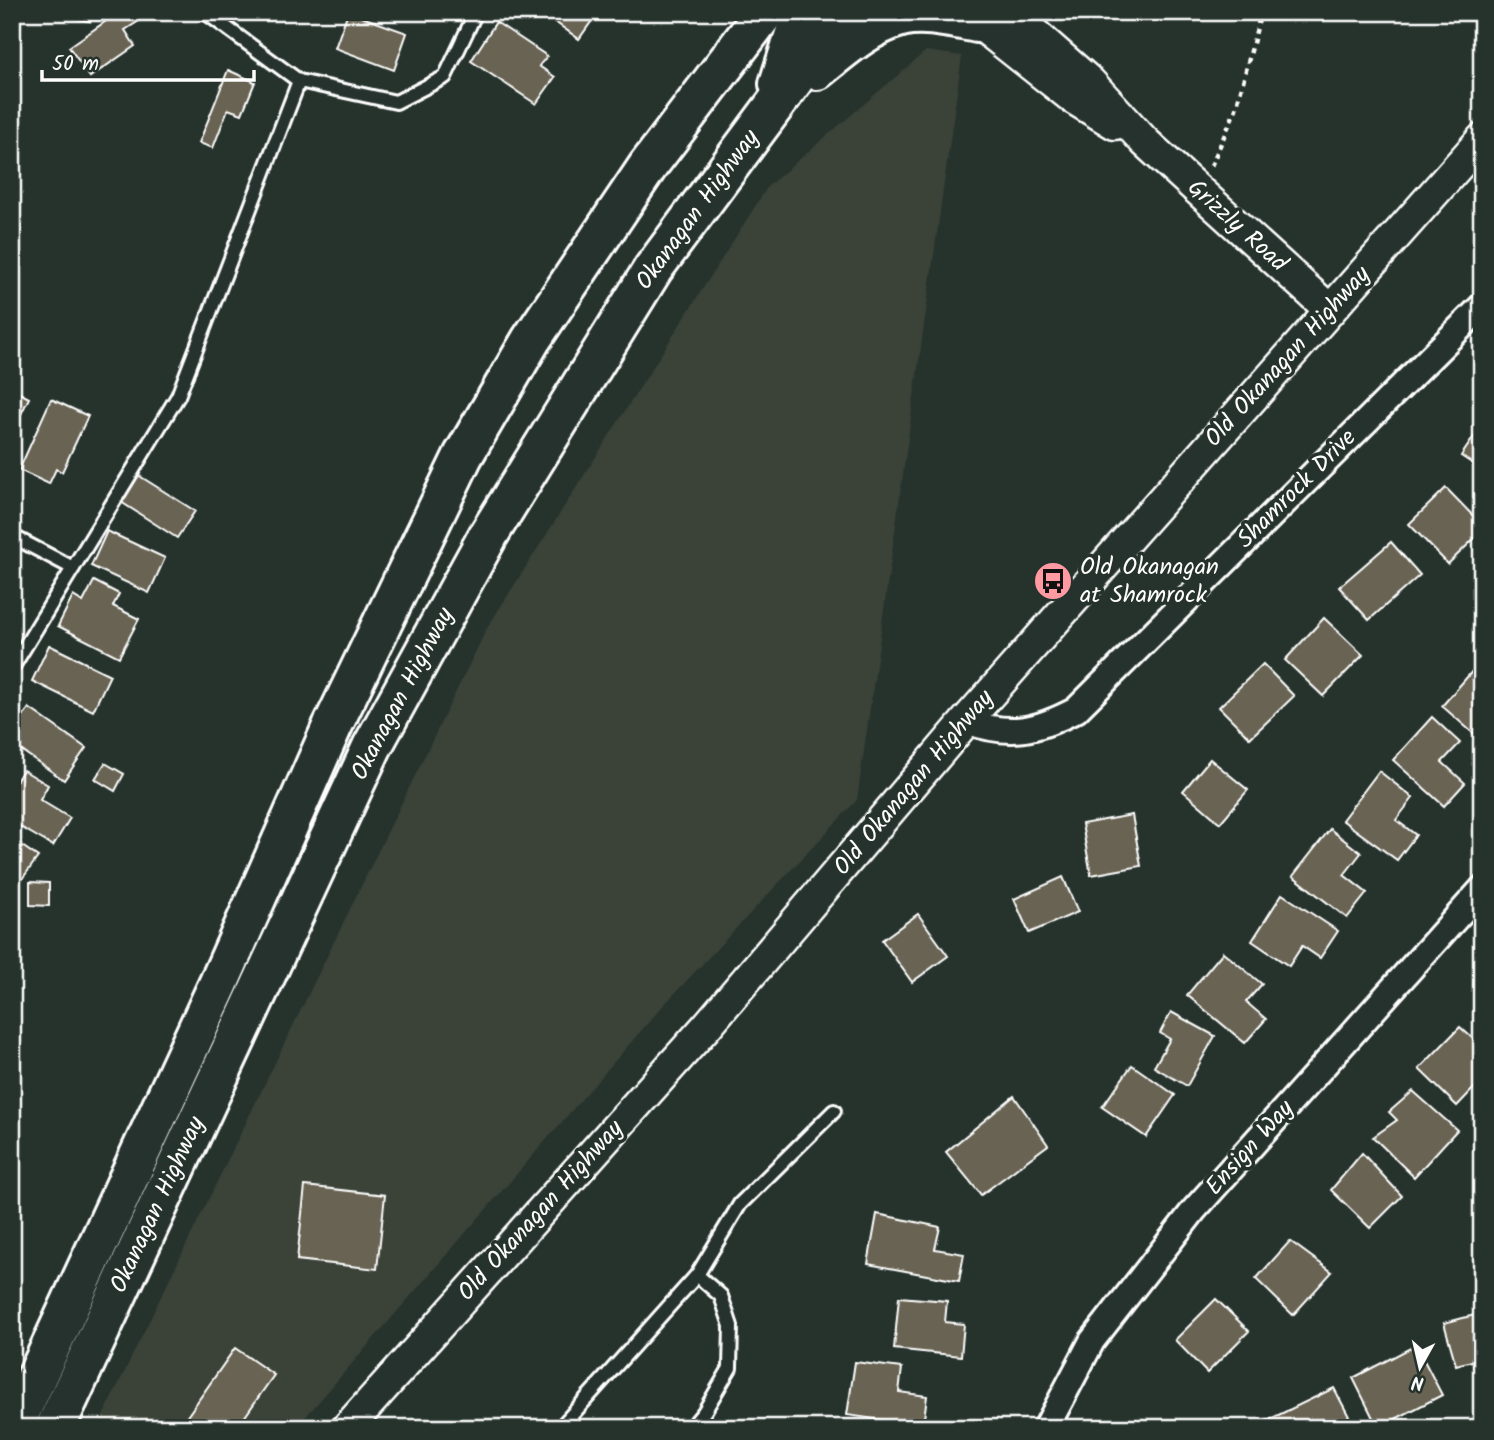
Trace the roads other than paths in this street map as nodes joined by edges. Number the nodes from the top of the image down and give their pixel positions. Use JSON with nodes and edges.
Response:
{"nodes":[{"id":1,"x":205,"y":12,"type":"edge"},
{"id":2,"x":476,"y":12,"type":"edge"},
{"id":3,"x":765,"y":12,"type":"edge"},
{"id":4,"x":803,"y":12,"type":"edge"},
{"id":5,"x":844,"y":12,"type":"edge"},
{"id":6,"x":985,"y":16,"type":"edge"},
{"id":7,"x":299,"y":81,"type":"junction"},
{"id":8,"x":772,"y":106,"type":"junction"},
{"id":9,"x":1482,"y":139,"type":"edge"},
{"id":10,"x":1482,"y":306,"type":"edge"},
{"id":11,"x":1330,"y":310,"type":"junction"},
{"id":12,"x":12,"y":536,"type":"edge"},
{"id":13,"x":74,"y":568,"type":"junction"},
{"id":14,"x":12,"y":668,"type":"edge"},
{"id":15,"x":966,"y":721,"type":"junction"},
{"id":16,"x":1482,"y":888,"type":"edge"},
{"id":17,"x":834,"y":1111,"type":"dead end"},
{"id":18,"x":697,"y":1275,"type":"junction"},
{"id":19,"x":13,"y":1428,"type":"edge"},
{"id":20,"x":55,"y":1428,"type":"edge"},
{"id":21,"x":347,"y":1428,"type":"edge"},
{"id":22,"x":560,"y":1428,"type":"edge"},
{"id":23,"x":691,"y":1428,"type":"edge"},
{"id":24,"x":1046,"y":1428,"type":"edge"}],
"edges":[{"from":1,"to":7,"type":"lane"},
{"from":2,"to":7,"type":"lane"},
{"from":3,"to":19,"type":"highway","name":"Okanagan Highway"},
{"from":4,"to":8,"type":"highway"},
{"from":5,"to":8,"type":"highway","name":"Okanagan Highway"},
{"from":6,"to":8,"type":"highway"},
{"from":6,"to":11,"type":"street","name":"Grizzly Road"},
{"from":7,"to":13,"type":"lane"},
{"from":8,"to":20,"type":"highway","name":"Okanagan Highway"},
{"from":9,"to":11,"type":"street","name":"Old Okanagan Highway"},
{"from":10,"to":15,"type":"street","name":"Shamrock Drive"},
{"from":11,"to":15,"type":"street","name":"Old Okanagan Highway"},
{"from":12,"to":13,"type":"lane"},
{"from":13,"to":14,"type":"lane"},
{"from":15,"to":21,"type":"street","name":"Old Okanagan Highway"},
{"from":16,"to":24,"type":"street","name":"Ensign Way"},
{"from":17,"to":18,"type":"lane"},
{"from":18,"to":22,"type":"lane"},
{"from":18,"to":23,"type":"lane"}]}
